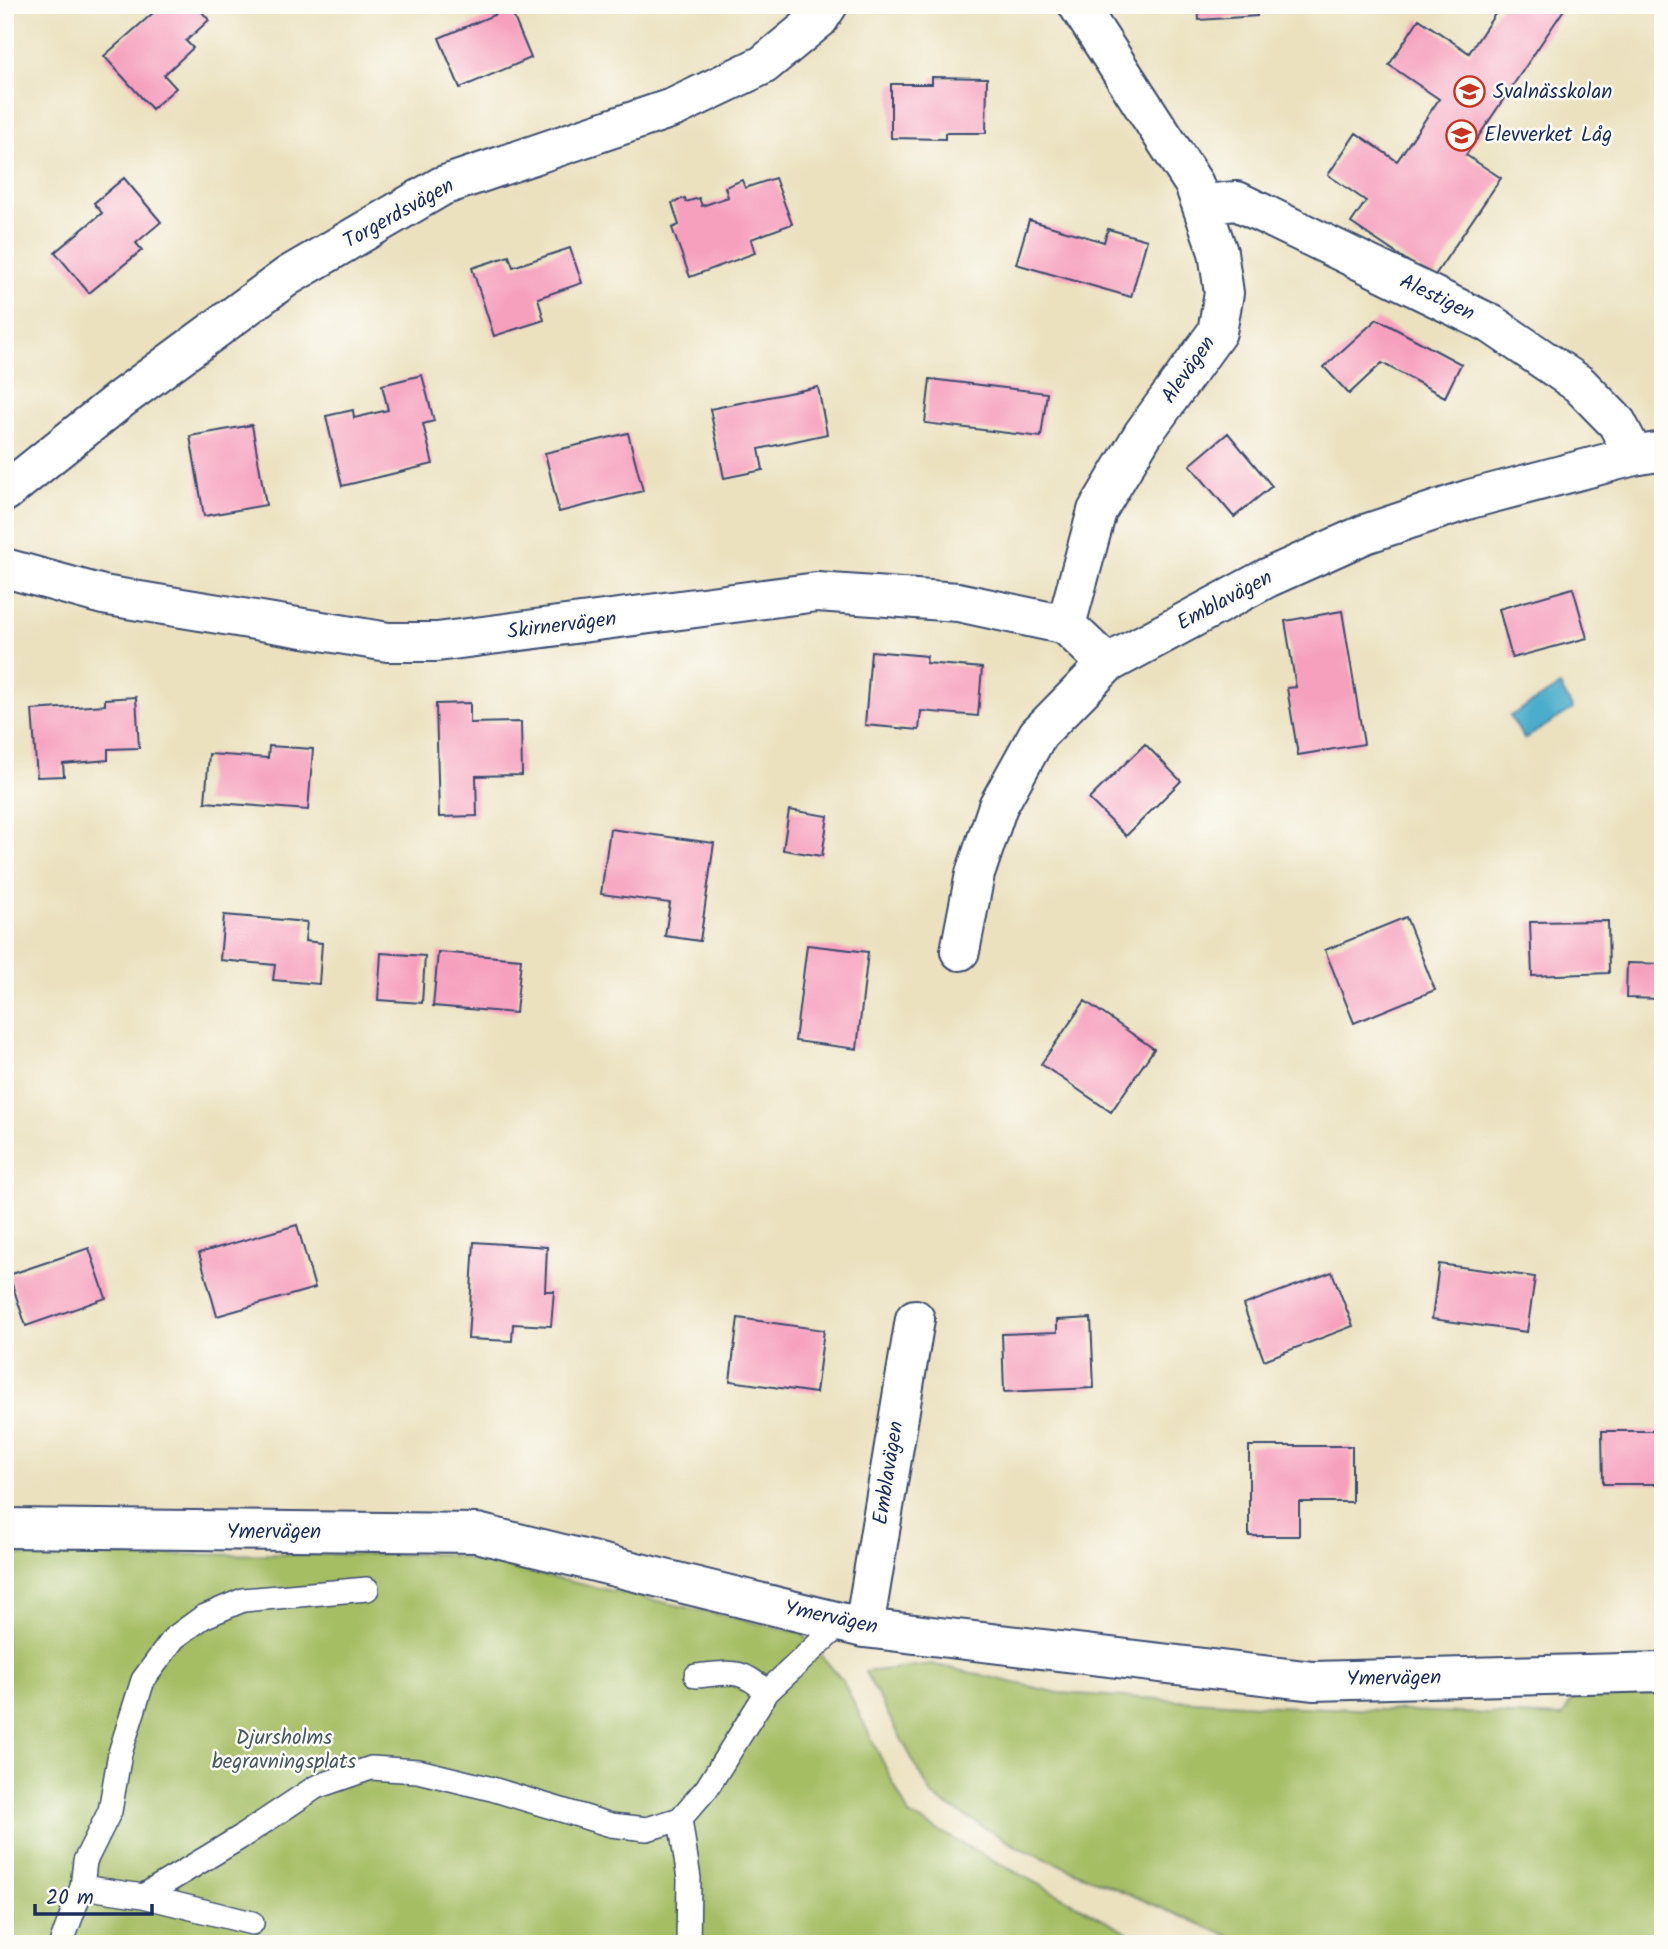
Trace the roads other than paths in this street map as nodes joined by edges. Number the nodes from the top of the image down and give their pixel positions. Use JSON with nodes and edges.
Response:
{"nodes":[{"id":1,"x":828,"y":5,"type":"edge"},
{"id":2,"x":1078,"y":5,"type":"edge"},
{"id":3,"x":1203,"y":204,"type":"junction"},
{"id":4,"x":1648,"y":453,"type":"edge"},
{"id":5,"x":5,"y":492,"type":"edge"},
{"id":6,"x":5,"y":569,"type":"edge"},
{"id":7,"x":1066,"y":625,"type":"junction"},
{"id":8,"x":1107,"y":663,"type":"junction"},
{"id":9,"x":960,"y":951,"type":"dead end"},
{"id":10,"x":915,"y":1319,"type":"dead end"},
{"id":11,"x":5,"y":1528,"type":"edge"},
{"id":12,"x":367,"y":1589,"type":"dead end"},
{"id":13,"x":853,"y":1625,"type":"junction"},
{"id":14,"x":1663,"y":1672,"type":"edge"},
{"id":15,"x":696,"y":1676,"type":"dead end"},
{"id":16,"x":767,"y":1692,"type":"junction"},
{"id":17,"x":680,"y":1819,"type":"junction"},
{"id":18,"x":82,"y":1887,"type":"junction"},
{"id":19,"x":143,"y":1896,"type":"junction"},
{"id":20,"x":251,"y":1923,"type":"dead end"},
{"id":21,"x":689,"y":1943,"type":"edge"},
{"id":22,"x":61,"y":1944,"type":"edge"}],
"edges":[{"from":1,"to":5,"type":"street","name":"Torgerdsvägen"},
{"from":2,"to":3,"type":"street","name":"Alevägen"},
{"from":3,"to":4,"type":"street","name":"Alestigen"},
{"from":3,"to":7,"type":"street","name":"Alevägen"},
{"from":4,"to":8,"type":"street","name":"Emblavägen"},
{"from":6,"to":7,"type":"street","name":"Skirnervägen"},
{"from":7,"to":8,"type":"street"},
{"from":8,"to":9,"type":"street","name":"Emblavägen"},
{"from":10,"to":13,"type":"street","name":"Emblavägen"},
{"from":11,"to":13,"type":"street","name":"Ymervägen"},
{"from":12,"to":18,"type":"lane"},
{"from":13,"to":14,"type":"street","name":"Ymervägen"},
{"from":13,"to":16,"type":"lane"},
{"from":15,"to":16,"type":"lane"},
{"from":16,"to":17,"type":"lane"},
{"from":17,"to":19,"type":"lane"},
{"from":17,"to":21,"type":"lane"},
{"from":18,"to":19,"type":"lane"},
{"from":18,"to":22,"type":"lane"},
{"from":19,"to":20,"type":"lane"}]}
